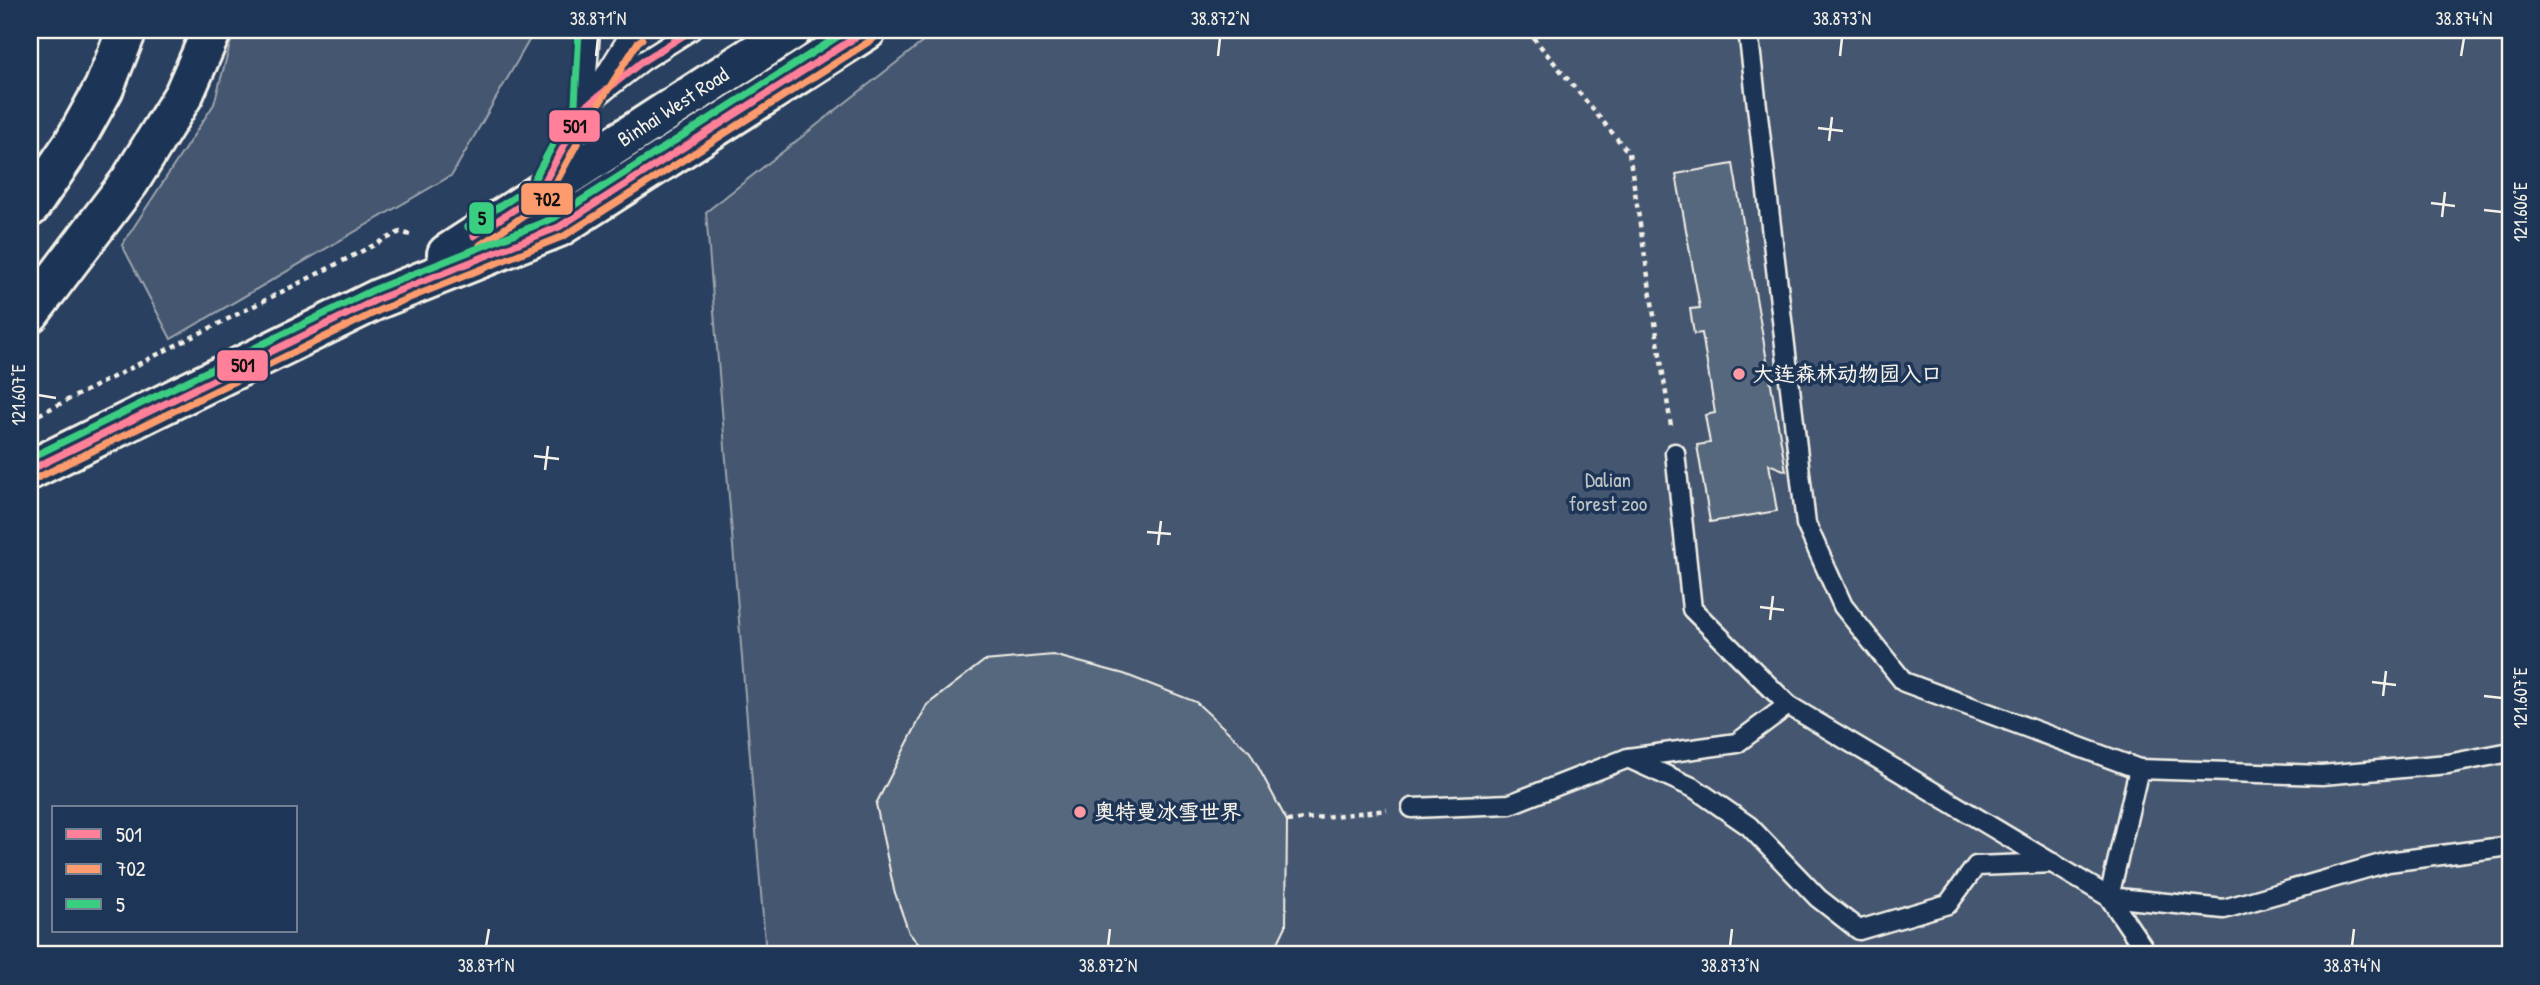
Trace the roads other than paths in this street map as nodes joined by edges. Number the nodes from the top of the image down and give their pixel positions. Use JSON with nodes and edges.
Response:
{"nodes":[{"id":1,"x":127,"y":30,"type":"edge"},
{"id":2,"x":212,"y":30,"type":"edge"},
{"id":3,"x":590,"y":30,"type":"edge"},
{"id":4,"x":637,"y":30,"type":"edge"},
{"id":5,"x":692,"y":30,"type":"edge"},
{"id":6,"x":792,"y":30,"type":"edge"},
{"id":7,"x":867,"y":30,"type":"edge"},
{"id":8,"x":1748,"y":30,"type":"edge"},
{"id":9,"x":585,"y":107,"type":"junction"},
{"id":10,"x":538,"y":194,"type":"junction"},
{"id":11,"x":30,"y":206,"type":"edge"},
{"id":12,"x":559,"y":228,"type":"junction"},
{"id":13,"x":378,"y":299,"type":"junction"},
{"id":14,"x":30,"y":313,"type":"edge"},
{"id":15,"x":1675,"y":453,"type":"road end"},
{"id":16,"x":30,"y":470,"type":"edge"},
{"id":17,"x":1788,"y":705,"type":"junction"},
{"id":18,"x":2510,"y":752,"type":"edge"},
{"id":19,"x":1628,"y":758,"type":"junction"},
{"id":20,"x":2139,"y":769,"type":"junction"},
{"id":21,"x":1412,"y":808,"type":"road end"},
{"id":22,"x":2510,"y":846,"type":"edge"},
{"id":23,"x":2053,"y":863,"type":"junction"},
{"id":24,"x":2109,"y":897,"type":"junction"},
{"id":25,"x":2148,"y":955,"type":"edge"}],
"edges":[{"from":1,"to":11,"type":"highway"},
{"from":2,"to":14,"type":"highway"},
{"from":3,"to":9,"type":"lane"},
{"from":4,"to":9,"type":"lane"},
{"from":5,"to":9,"type":"lane"},
{"from":6,"to":10,"type":"highway","name":"Binhai West Road"},
{"from":7,"to":12,"type":"highway","name":"Binhai West Road"},
{"from":8,"to":20,"type":"lane"},
{"from":9,"to":10,"type":"lane"},
{"from":10,"to":12,"type":"lane"},
{"from":10,"to":13,"type":"highway","name":"Binhai West Road"},
{"from":12,"to":13,"type":"highway","name":"Binhai West Road"},
{"from":13,"to":16,"type":"highway","name":"Binhai West Road"},
{"from":15,"to":17,"type":"lane"},
{"from":17,"to":19,"type":"lane"},
{"from":17,"to":23,"type":"lane"},
{"from":18,"to":20,"type":"lane"},
{"from":19,"to":21,"type":"lane"},
{"from":19,"to":23,"type":"lane"},
{"from":20,"to":24,"type":"lane"},
{"from":22,"to":24,"type":"lane"},
{"from":23,"to":24,"type":"lane"},
{"from":24,"to":25,"type":"lane"}]}
